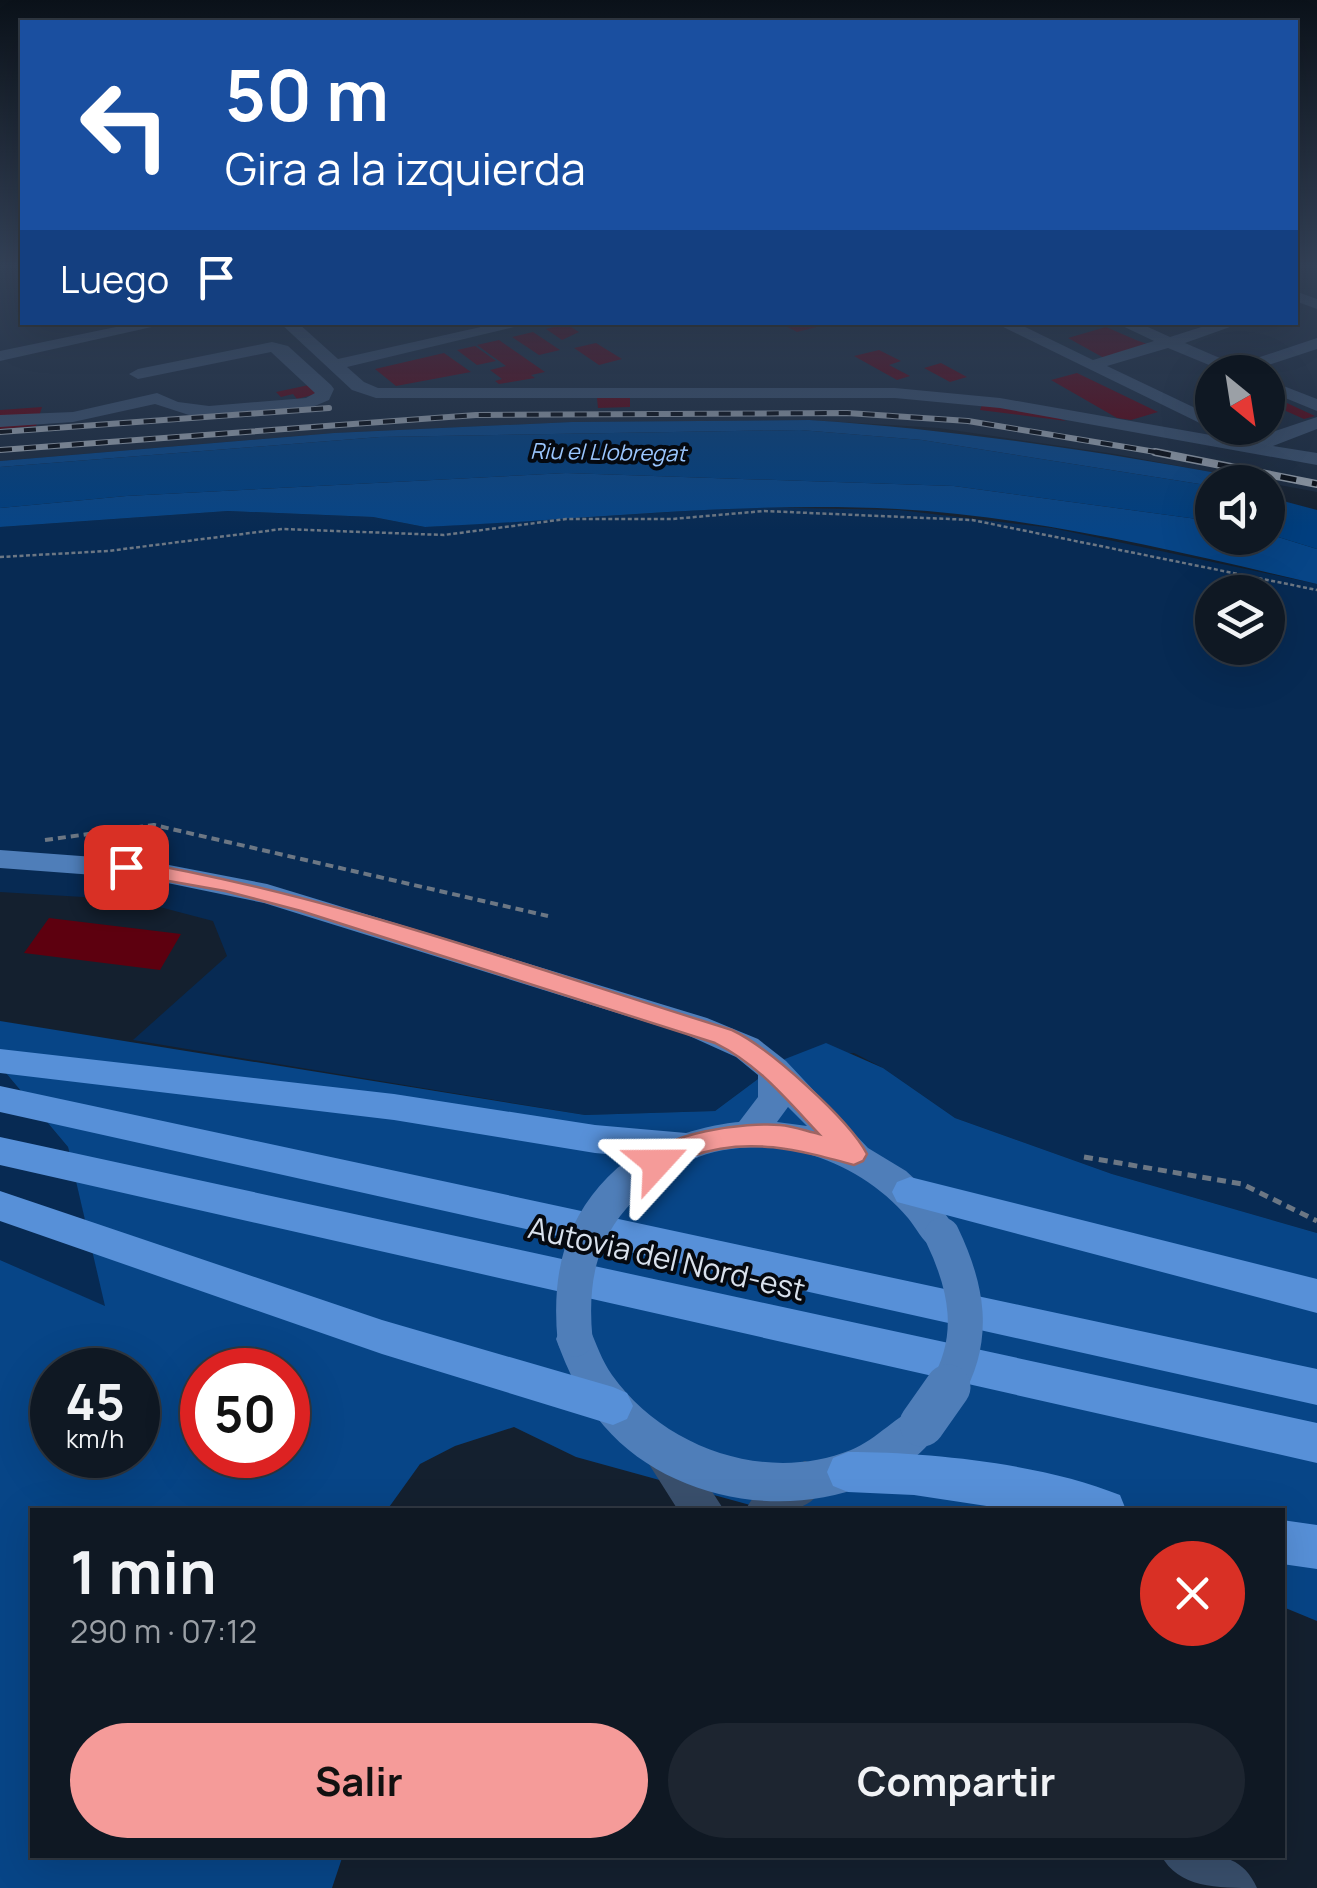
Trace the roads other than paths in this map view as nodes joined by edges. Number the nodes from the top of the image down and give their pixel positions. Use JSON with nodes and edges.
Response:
{"nodes":[{"id":1,"x":137,"y":354,"type":"edge"},
{"id":2,"x":287,"y":354,"type":"edge"},
{"id":3,"x":324,"y":354,"type":"edge"},
{"id":4,"x":384,"y":354,"type":"edge"},
{"id":5,"x":1070,"y":354,"type":"edge"},
{"id":6,"x":1130,"y":354,"type":"edge"},
{"id":7,"x":120,"y":355,"type":"junction"},
{"id":8,"x":0,"y":356,"type":"edge"},
{"id":9,"x":336,"y":365,"type":"junction"},
{"id":10,"x":1094,"y":365,"type":"junction"},
{"id":11,"x":1285,"y":394,"type":"edge"},
{"id":12,"x":157,"y":398,"type":"junction"},
{"id":13,"x":1316,"y":409,"type":"edge"},
{"id":14,"x":1195,"y":415,"type":"edge"},
{"id":15,"x":0,"y":420,"type":"edge"},
{"id":16,"x":1195,"y":431,"type":"edge"},
{"id":17,"x":1251,"y":445,"type":"edge"},
{"id":18,"x":1262,"y":449,"type":"junction"},
{"id":19,"x":1317,"y":459,"type":"edge"},
{"id":20,"x":5,"y":860,"type":"edge"},
{"id":21,"x":0,"y":1061,"type":"edge"},
{"id":22,"x":774,"y":1070,"type":"junction"},
{"id":23,"x":0,"y":1099,"type":"edge"},
{"id":24,"x":750,"y":1134,"type":"junction"},
{"id":25,"x":686,"y":1147,"type":"junction"},
{"id":26,"x":0,"y":1151,"type":"edge"},
{"id":27,"x":854,"y":1154,"type":"junction"},
{"id":28,"x":910,"y":1192,"type":"junction"},
{"id":29,"x":0,"y":1206,"type":"edge"},
{"id":30,"x":1317,"y":1296,"type":"edge"},
{"id":31,"x":1317,"y":1387,"type":"edge"},
{"id":32,"x":613,"y":1406,"type":"junction"},
{"id":33,"x":1317,"y":1443,"type":"edge"},
{"id":34,"x":662,"y":1450,"type":"junction"},
{"id":35,"x":848,"y":1472,"type":"junction"},
{"id":36,"x":805,"y":1480,"type":"junction"},
{"id":37,"x":702,"y":1508,"type":"edge"},
{"id":38,"x":770,"y":1508,"type":"edge"},
{"id":39,"x":1096,"y":1508,"type":"edge"},
{"id":40,"x":1285,"y":1542,"type":"edge"},
{"id":41,"x":1317,"y":1547,"type":"edge"},
{"id":42,"x":1190,"y":1858,"type":"edge"},
{"id":43,"x":1231,"y":1888,"type":"edge"}],
"edges":[{"from":1,"to":7,"type":"street"},
{"from":2,"to":12,"type":"street"},
{"from":3,"to":9,"type":"street"},
{"from":4,"to":9,"type":"street"},
{"from":5,"to":10,"type":"street"},
{"from":6,"to":10,"type":"street"},
{"from":7,"to":8,"type":"street"},
{"from":7,"to":12,"type":"street"},
{"from":9,"to":16,"type":"street"},
{"from":10,"to":14,"type":"street"},
{"from":11,"to":13,"type":"street"},
{"from":12,"to":15,"type":"street"},
{"from":13,"to":18,"type":"street"},
{"from":17,"to":18,"type":"street"},
{"from":18,"to":19,"type":"street"},
{"from":20,"to":22,"type":"main road"},
{"from":21,"to":25,"type":"highway"},
{"from":22,"to":24,"type":"main road"},
{"from":22,"to":27,"type":"main road"},
{"from":23,"to":31,"type":"highway","name":"Autovia del Nord-est"},
{"from":24,"to":25,"type":"main road"},
{"from":24,"to":27,"type":"main road"},
{"from":25,"to":32,"type":"main road","bridge":true},
{"from":26,"to":33,"type":"highway","name":"Autovia del Nord-est"},
{"from":27,"to":28,"type":"main road"},
{"from":28,"to":30,"type":"highway"},
{"from":28,"to":35,"type":"main road","bridge":true},
{"from":29,"to":32,"type":"highway"},
{"from":32,"to":34,"type":"main road"},
{"from":34,"to":36,"type":"main road"},
{"from":34,"to":37,"type":"street"},
{"from":35,"to":36,"type":"main road"},
{"from":35,"to":39,"type":"highway"},
{"from":36,"to":38,"type":"street"},
{"from":40,"to":41,"type":"highway"},
{"from":42,"to":43,"type":"street"}]}
